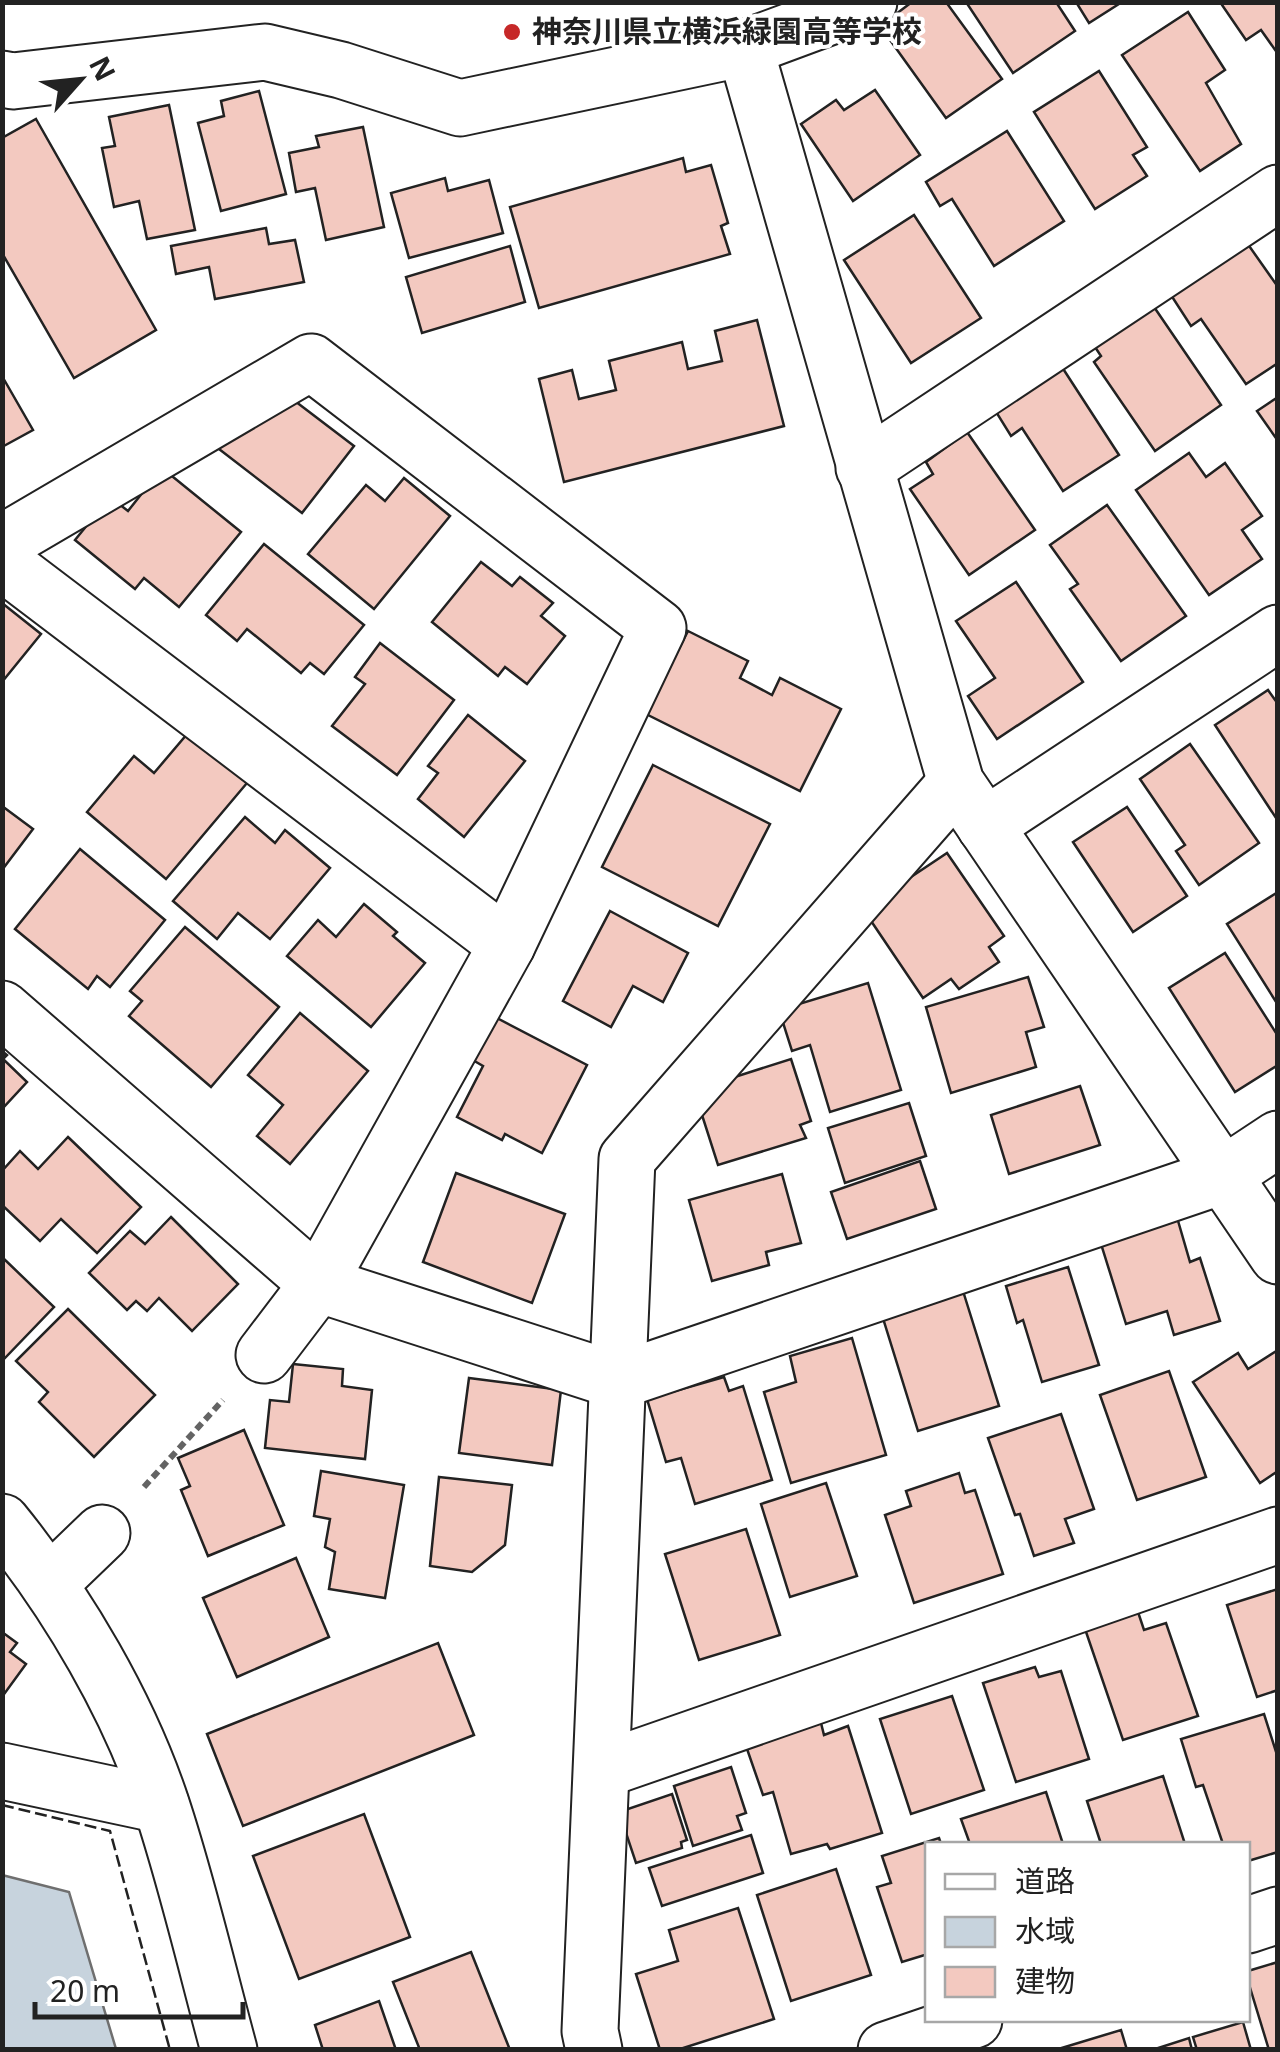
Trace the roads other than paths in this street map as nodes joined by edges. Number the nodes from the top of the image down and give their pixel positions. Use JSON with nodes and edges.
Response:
{"nodes":[{"id":1,"x":869,"y":2,"type":"edge"},
{"id":2,"x":744,"y":48,"type":"junction"},
{"id":3,"x":2,"y":80,"type":"edge"},
{"id":4,"x":1278,"y":193,"type":"edge"},
{"id":5,"x":864,"y":468,"type":"junction"},
{"id":6,"x":2,"y":544,"type":"edge"},
{"id":7,"x":2,"y":562,"type":"edge"},
{"id":8,"x":1278,"y":632,"type":"edge"},
{"id":9,"x":970,"y":805,"type":"junction"},
{"id":10,"x":507,"y":946,"type":"junction"},
{"id":11,"x":2,"y":1009,"type":"edge"},
{"id":12,"x":1278,"y":1138,"type":"edge"},
{"id":13,"x":1222,"y":1176,"type":"junction"},
{"id":14,"x":1278,"y":1256,"type":"edge"},
{"id":15,"x":318,"y":1284,"type":"junction"},
{"id":16,"x":264,"y":1354,"type":"road end"},
{"id":17,"x":618,"y":1380,"type":"junction"},
{"id":18,"x":2,"y":1522,"type":"edge"},
{"id":19,"x":102,"y":1533,"type":"road end"},
{"id":20,"x":1278,"y":1536,"type":"edge"},
{"id":21,"x":49,"y":1584,"type":"junction"},
{"id":22,"x":602,"y":1770,"type":"junction"},
{"id":23,"x":2,"y":1771,"type":"edge"},
{"id":24,"x":162,"y":1805,"type":"junction"},
{"id":25,"x":1278,"y":1915,"type":"edge"},
{"id":26,"x":1250,"y":1924,"type":"edge"},
{"id":27,"x":968,"y":2022,"type":"edge"},
{"id":28,"x":229,"y":2050,"type":"edge"},
{"id":29,"x":594,"y":2050,"type":"edge"},
{"id":30,"x":886,"y":2050,"type":"edge"}],
"edges":[{"from":1,"to":2,"type":"street"},
{"from":2,"to":3,"type":"street"},
{"from":2,"to":5,"type":"street"},
{"from":4,"to":5,"type":"street"},
{"from":5,"to":9,"type":"street"},
{"from":6,"to":10,"type":"street"},
{"from":7,"to":10,"type":"street"},
{"from":8,"to":9,"type":"street"},
{"from":9,"to":13,"type":"street"},
{"from":9,"to":17,"type":"street"},
{"from":10,"to":15,"type":"street"},
{"from":11,"to":15,"type":"street"},
{"from":12,"to":13,"type":"street"},
{"from":13,"to":14,"type":"street"},
{"from":13,"to":17,"type":"street"},
{"from":15,"to":16,"type":"street"},
{"from":15,"to":17,"type":"street"},
{"from":17,"to":22,"type":"street"},
{"from":18,"to":21,"type":"street"},
{"from":19,"to":21,"type":"street"},
{"from":20,"to":22,"type":"street"},
{"from":21,"to":24,"type":"street"},
{"from":22,"to":29,"type":"street"},
{"from":23,"to":24,"type":"street"},
{"from":24,"to":28,"type":"street"},
{"from":25,"to":26,"type":"street"},
{"from":27,"to":30,"type":"street"}]}
